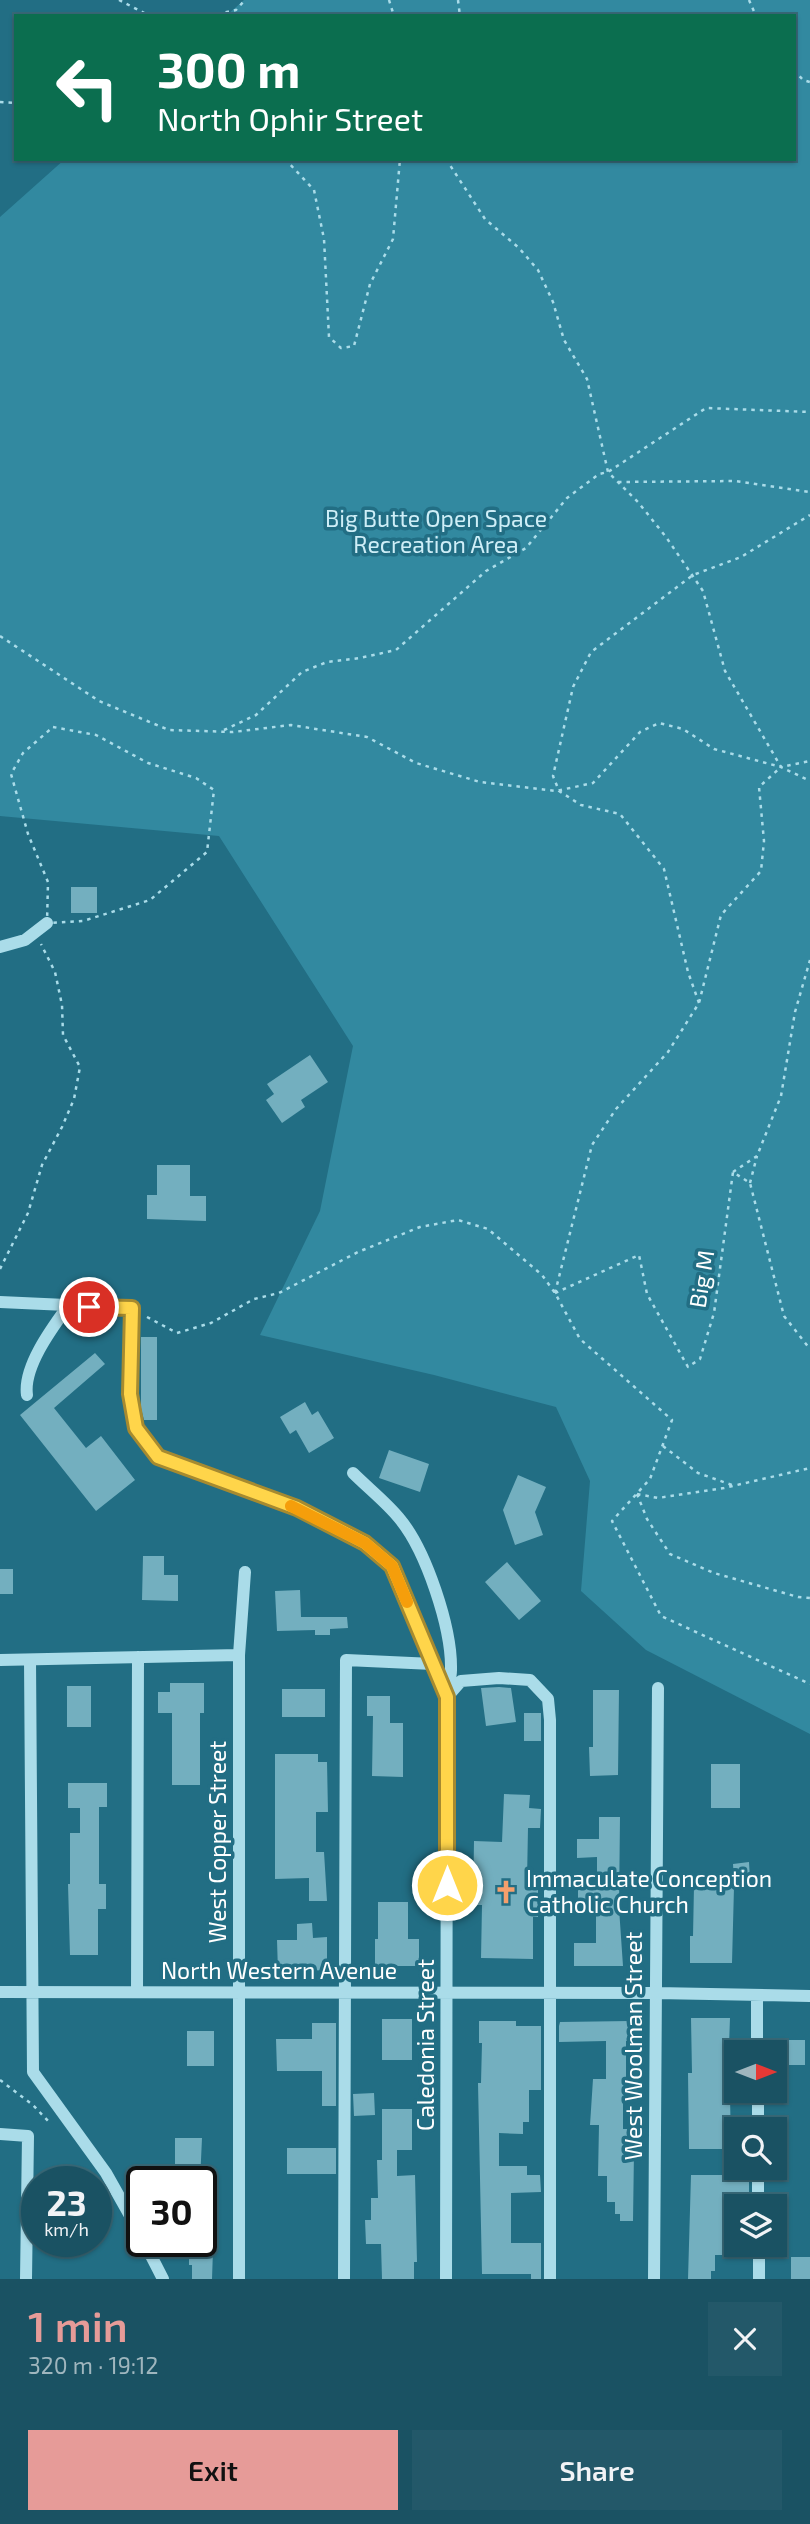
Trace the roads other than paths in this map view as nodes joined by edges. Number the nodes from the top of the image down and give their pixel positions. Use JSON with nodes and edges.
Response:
{"nodes":[{"id":1,"x":47,"y":923,"type":"road end"},
{"id":2,"x":0,"y":947,"type":"edge"},
{"id":3,"x":0,"y":1302,"type":"edge"},
{"id":4,"x":68,"y":1306,"type":"junction"},
{"id":5,"x":27,"y":1395,"type":"dead end"},
{"id":6,"x":353,"y":1473,"type":"dead end"},
{"id":7,"x":245,"y":1572,"type":"dead end"},
{"id":8,"x":239,"y":1655,"type":"junction"},
{"id":9,"x":138,"y":1657,"type":"junction"},
{"id":10,"x":0,"y":1660,"type":"edge"},
{"id":11,"x":30,"y":1660,"type":"junction"},
{"id":12,"x":433,"y":1664,"type":"junction"},
{"id":13,"x":658,"y":1688,"type":"dead end"},
{"id":14,"x":447,"y":1697,"type":"junction"},
{"id":15,"x":32,"y":1991,"type":"junction"},
{"id":16,"x":0,"y":1992,"type":"edge"},
{"id":17,"x":137,"y":1992,"type":"junction"},
{"id":18,"x":240,"y":1993,"type":"junction"},
{"id":19,"x":345,"y":1993,"type":"junction"},
{"id":20,"x":447,"y":1993,"type":"junction"},
{"id":21,"x":550,"y":1993,"type":"junction"},
{"id":22,"x":656,"y":1993,"type":"junction"},
{"id":23,"x":757,"y":1995,"type":"junction"},
{"id":24,"x":810,"y":1996,"type":"edge"},
{"id":25,"x":757,"y":2040,"type":"edge"},
{"id":26,"x":0,"y":2134,"type":"edge"},
{"id":27,"x":126,"y":2209,"type":"edge"},
{"id":28,"x":152,"y":2257,"type":"edge"},
{"id":29,"x":758,"y":2257,"type":"edge"},
{"id":30,"x":26,"y":2279,"type":"edge"},
{"id":31,"x":163,"y":2279,"type":"edge"},
{"id":32,"x":239,"y":2279,"type":"edge"},
{"id":33,"x":344,"y":2279,"type":"edge"},
{"id":34,"x":446,"y":2279,"type":"edge"},
{"id":35,"x":550,"y":2279,"type":"edge"},
{"id":36,"x":654,"y":2279,"type":"edge"},
{"id":37,"x":759,"y":2279,"type":"edge"}],
"edges":[{"from":1,"to":2,"type":"street"},
{"from":3,"to":4,"type":"street"},
{"from":4,"to":5,"type":"street"},
{"from":4,"to":12,"type":"street","name":"Caledonia Street"},
{"from":6,"to":14,"type":"street"},
{"from":7,"to":8,"type":"street","name":"West Copper Street"},
{"from":8,"to":9,"type":"street"},
{"from":8,"to":18,"type":"street","name":"West Copper Street"},
{"from":9,"to":11,"type":"street"},
{"from":9,"to":17,"type":"street"},
{"from":10,"to":11,"type":"street"},
{"from":11,"to":15,"type":"street"},
{"from":12,"to":14,"type":"street","name":"Caledonia Street"},
{"from":12,"to":19,"type":"street"},
{"from":13,"to":22,"type":"street","name":"West Woolman Street"},
{"from":14,"to":20,"type":"street","name":"Caledonia Street"},
{"from":14,"to":21,"type":"street"},
{"from":15,"to":16,"type":"street","name":"North Western Avenue"},
{"from":15,"to":17,"type":"street","name":"North Western Avenue"},
{"from":15,"to":27,"type":"street"},
{"from":17,"to":18,"type":"street","name":"North Western Avenue"},
{"from":18,"to":19,"type":"street","name":"North Western Avenue"},
{"from":18,"to":32,"type":"street","name":"West Copper Street"},
{"from":19,"to":20,"type":"street","name":"North Western Avenue"},
{"from":19,"to":33,"type":"street"},
{"from":20,"to":21,"type":"street","name":"North Western Avenue"},
{"from":20,"to":34,"type":"street","name":"Caledonia Street"},
{"from":21,"to":22,"type":"street","name":"North Western Avenue"},
{"from":21,"to":35,"type":"street"},
{"from":22,"to":23,"type":"street","name":"North Western Avenue"},
{"from":22,"to":36,"type":"street","name":"West Woolman Street"},
{"from":23,"to":24,"type":"street","name":"North Western Avenue"},
{"from":23,"to":25,"type":"street"},
{"from":26,"to":30,"type":"street"},
{"from":28,"to":31,"type":"street"},
{"from":29,"to":37,"type":"street"}]}
